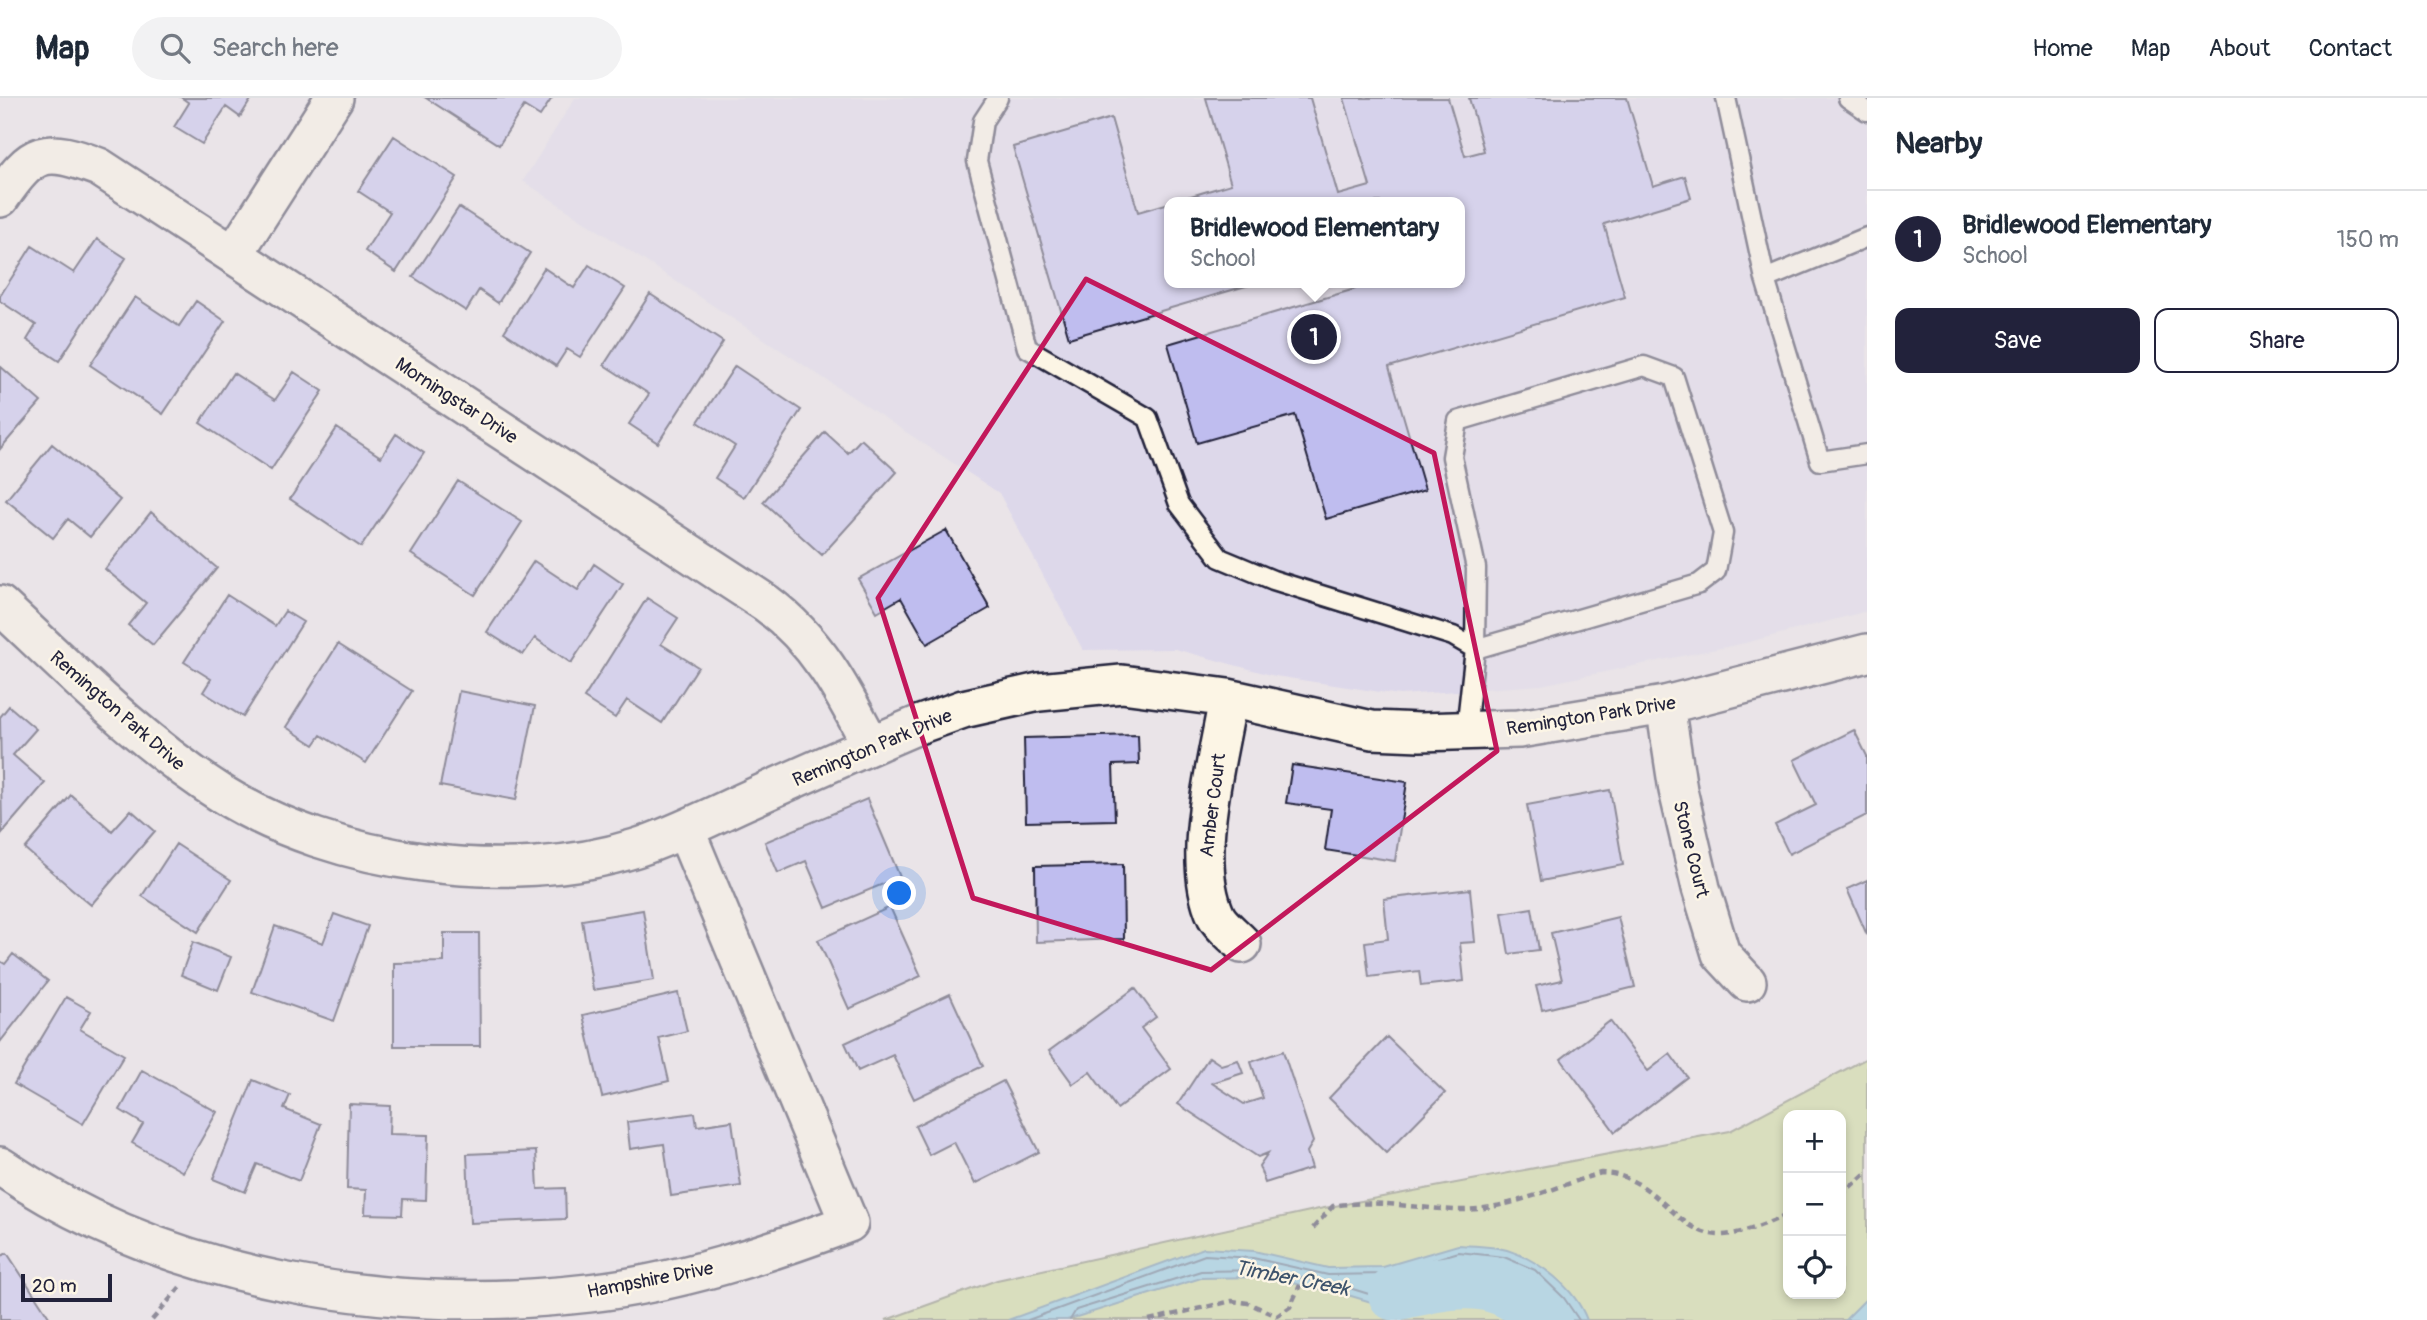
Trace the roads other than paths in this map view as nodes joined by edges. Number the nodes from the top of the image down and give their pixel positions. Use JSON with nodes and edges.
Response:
{"nodes":[{"id":1,"x":334,"y":98,"type":"edge"},
{"id":2,"x":998,"y":98,"type":"edge"},
{"id":3,"x":1726,"y":98,"type":"edge"},
{"id":4,"x":1849,"y":98,"type":"edge"},
{"id":5,"x":1867,"y":111,"type":"edge"},
{"id":6,"x":0,"y":198,"type":"edge"},
{"id":7,"x":1867,"y":237,"type":"edge"},
{"id":8,"x":234,"y":254,"type":"junction"},
{"id":9,"x":1765,"y":279,"type":"junction"},
{"id":10,"x":1867,"y":454,"type":"edge"},
{"id":11,"x":0,"y":605,"type":"edge"},
{"id":12,"x":1475,"y":649,"type":"junction"},
{"id":13,"x":1867,"y":653,"type":"edge"},
{"id":14,"x":1228,"y":698,"type":"junction"},
{"id":15,"x":1665,"y":705,"type":"junction"},
{"id":16,"x":1466,"y":730,"type":"junction"},
{"id":17,"x":871,"y":745,"type":"junction"},
{"id":18,"x":685,"y":829,"type":"junction"},
{"id":19,"x":1242,"y":944,"type":"dead end"},
{"id":20,"x":1747,"y":982,"type":"dead end"},
{"id":21,"x":0,"y":1166,"type":"edge"}],
"edges":[{"from":1,"to":8,"type":"street"},
{"from":2,"to":12,"type":"lane"},
{"from":3,"to":9,"type":"lane"},
{"from":4,"to":5,"type":"lane"},
{"from":6,"to":8,"type":"street","name":"Morningstar Drive"},
{"from":7,"to":9,"type":"lane"},
{"from":8,"to":17,"type":"street","name":"Morningstar Drive"},
{"from":9,"to":10,"type":"lane"},
{"from":11,"to":18,"type":"street","name":"Remington Park Drive"},
{"from":12,"to":12,"type":"lane"},
{"from":12,"to":16,"type":"lane"},
{"from":13,"to":15,"type":"street","name":"Remington Park Drive"},
{"from":14,"to":16,"type":"street","name":"Remington Park Drive"},
{"from":14,"to":17,"type":"street","name":"Remington Park Drive"},
{"from":14,"to":19,"type":"street","name":"Amber Court"},
{"from":15,"to":16,"type":"street","name":"Remington Park Drive"},
{"from":15,"to":20,"type":"street","name":"Stone Court"},
{"from":17,"to":18,"type":"street","name":"Remington Park Drive"},
{"from":18,"to":21,"type":"street","name":"Hampshire Drive"}]}
